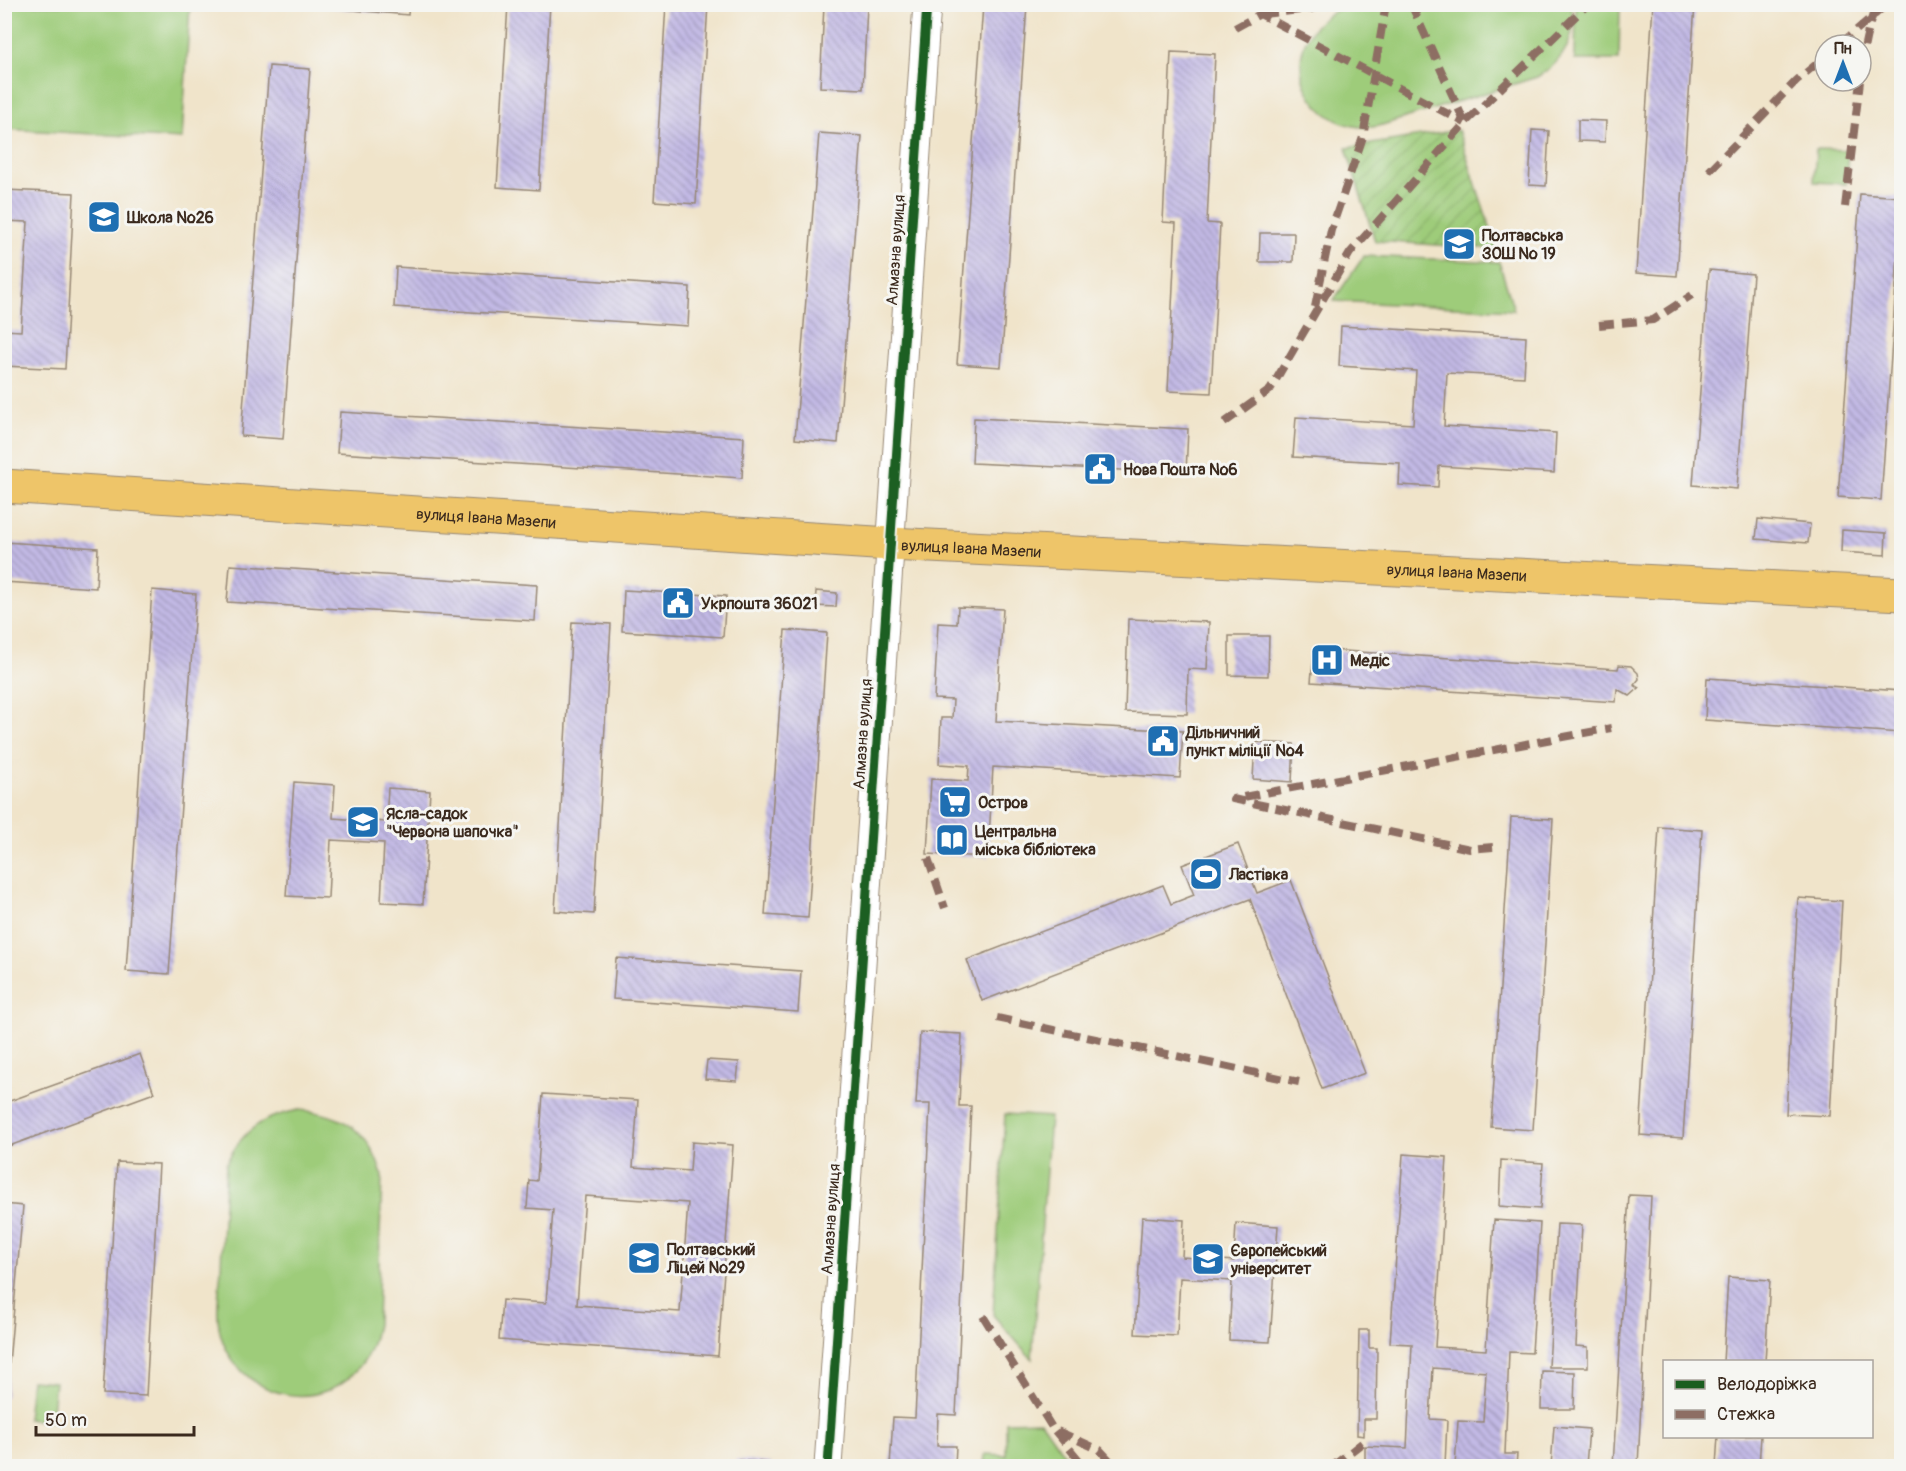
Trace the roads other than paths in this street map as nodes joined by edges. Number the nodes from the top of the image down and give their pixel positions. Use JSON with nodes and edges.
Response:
{"nodes":[{"id":1,"x":927,"y":4,"type":"edge"},
{"id":2,"x":4,"y":486,"type":"edge"},
{"id":3,"x":890,"y":544,"type":"junction"},
{"id":4,"x":1902,"y":594,"type":"edge"},
{"id":5,"x":828,"y":1467,"type":"edge"}],
"edges":[{"from":1,"to":3,"type":"street","name":"Алмазна вулиця"},
{"from":2,"to":3,"type":"main road","name":"вулиця Івана Мазепи"},
{"from":3,"to":4,"type":"main road","name":"вулиця Івана Мазепи"},
{"from":3,"to":5,"type":"street","name":"Алмазна вулиця"}]}
